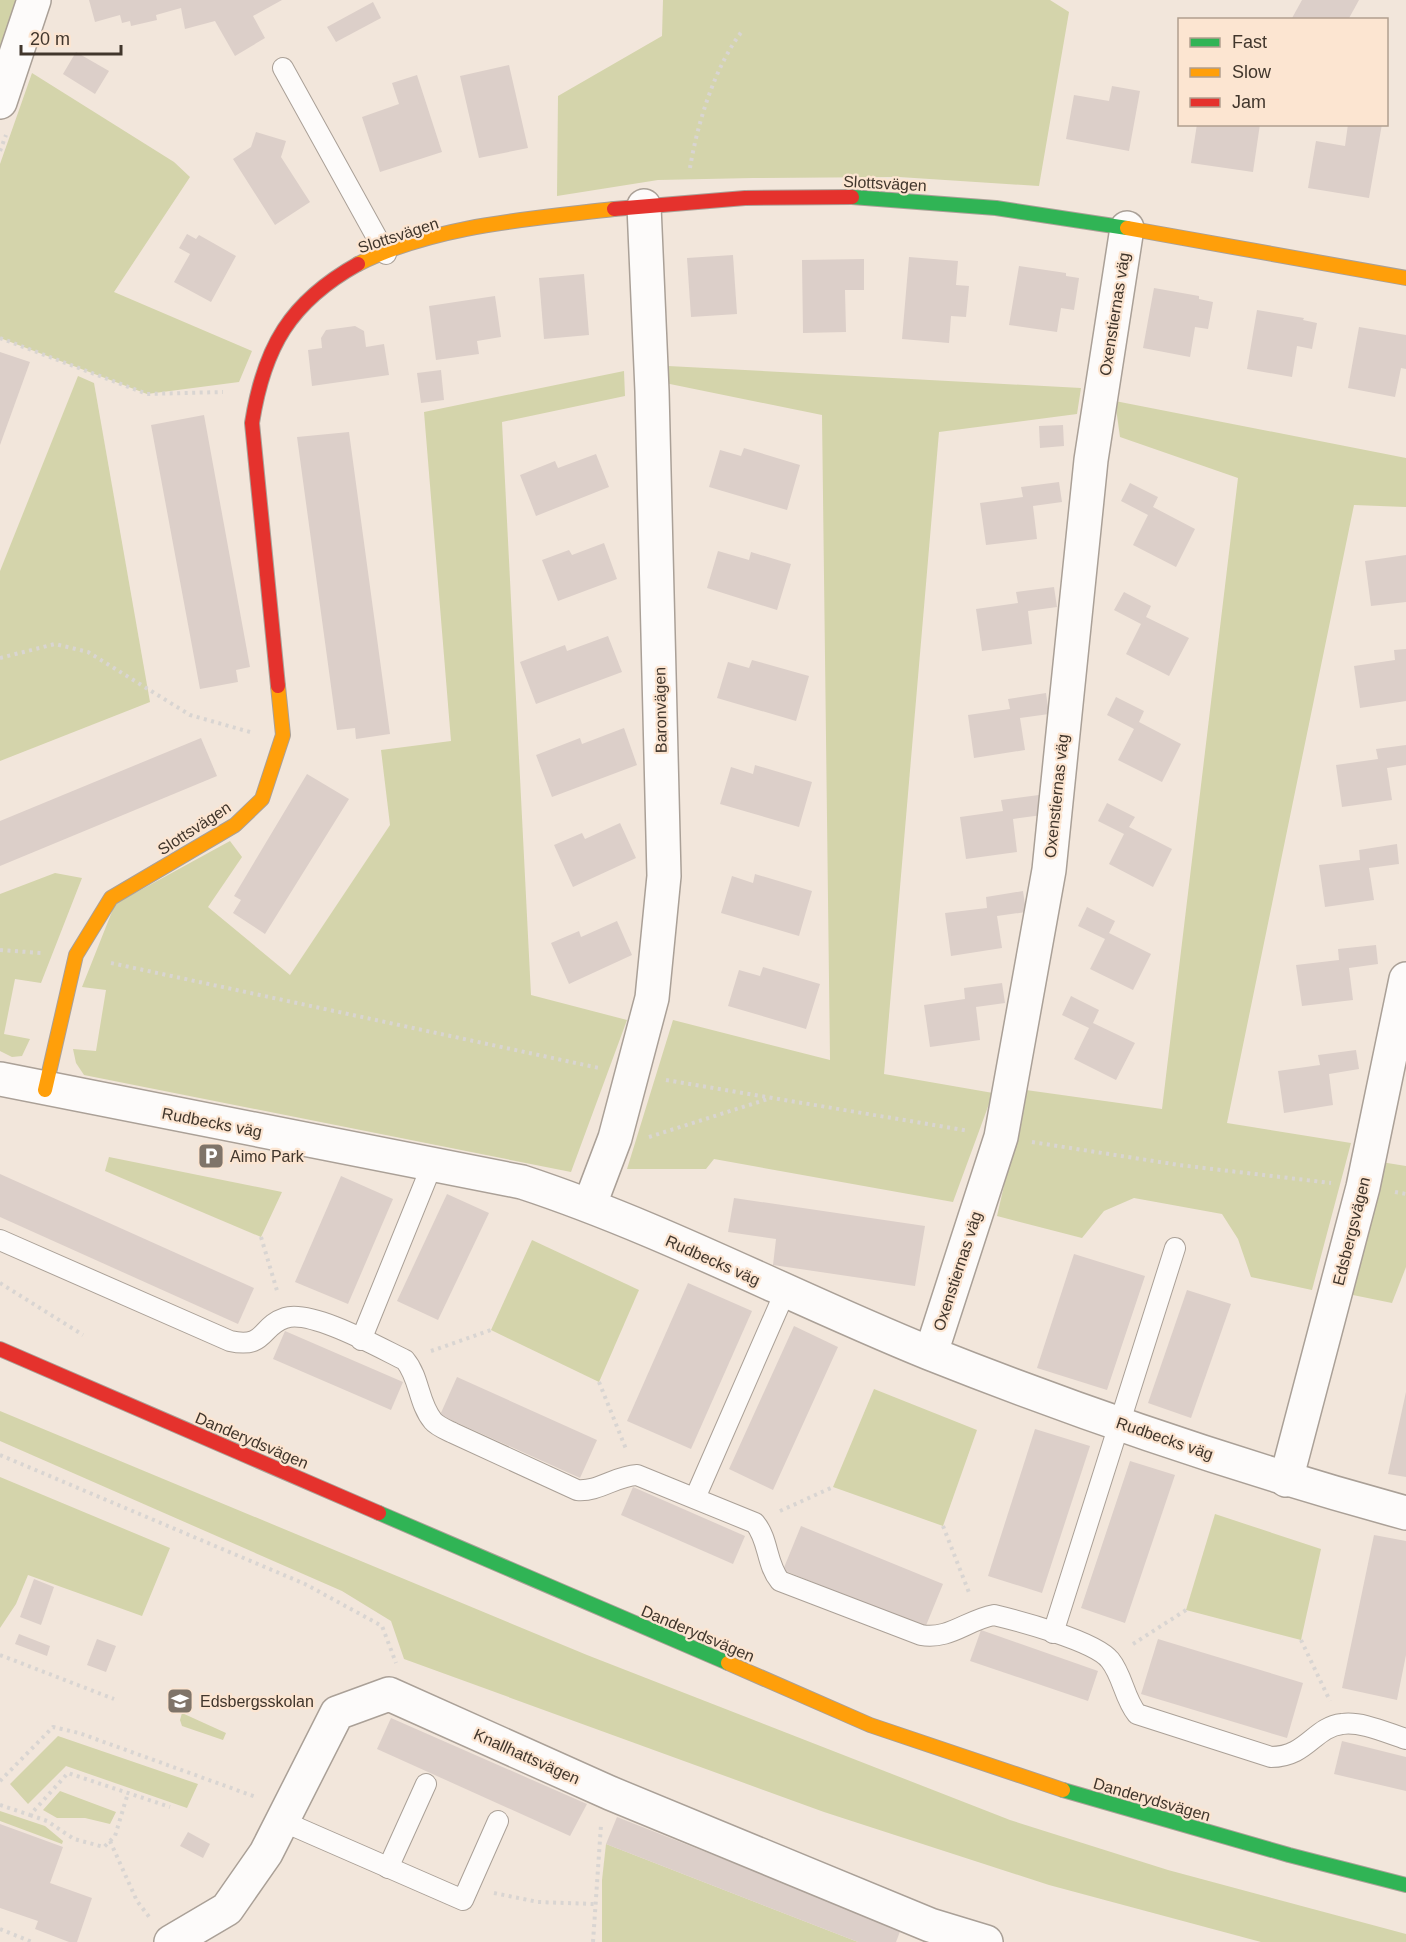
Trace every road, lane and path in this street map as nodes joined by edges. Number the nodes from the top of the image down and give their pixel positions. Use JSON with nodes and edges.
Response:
{"nodes":[{"id":1,"x":34,"y":0,"type":"edge"},
{"id":2,"x":743,"y":30,"type":"dead end"},
{"id":3,"x":284,"y":68,"type":"dead end"},
{"id":4,"x":0,"y":102,"type":"edge"},
{"id":5,"x":692,"y":203,"type":"junction"},
{"id":6,"x":644,"y":206,"type":"junction"},
{"id":7,"x":1127,"y":228,"type":"junction"},
{"id":8,"x":386,"y":254,"type":"junction"},
{"id":9,"x":1406,"y":278,"type":"edge"},
{"id":10,"x":0,"y":338,"type":"edge"},
{"id":11,"x":257,"y":386,"type":"junction"},
{"id":12,"x":0,"y":658,"type":"edge"},
{"id":13,"x":282,"y":742,"type":"junction"},
{"id":14,"x":0,"y":950,"type":"edge"},
{"id":15,"x":76,"y":955,"type":"junction"},
{"id":16,"x":1406,"y":979,"type":"edge"},
{"id":17,"x":632,"y":1075,"type":"junction"},
{"id":18,"x":0,"y":1079,"type":"edge"},
{"id":19,"x":45,"y":1089,"type":"junction"},
{"id":20,"x":771,"y":1098,"type":"junction"},
{"id":21,"x":1001,"y":1137,"type":"junction"},
{"id":22,"x":647,"y":1138,"type":"dead end"},
{"id":23,"x":432,"y":1165,"type":"junction"},
{"id":24,"x":1363,"y":1187,"type":"junction"},
{"id":25,"x":1406,"y":1194,"type":"edge"},
{"id":26,"x":590,"y":1204,"type":"junction"},
{"id":27,"x":261,"y":1236,"type":"dead end"},
{"id":28,"x":0,"y":1240,"type":"edge"},
{"id":29,"x":1174,"y":1248,"type":"dead end"},
{"id":30,"x":0,"y":1283,"type":"edge"},
{"id":31,"x":785,"y":1292,"type":"junction"},
{"id":32,"x":285,"y":1318,"type":"junction"},
{"id":33,"x":491,"y":1330,"type":"dead end"},
{"id":34,"x":83,"y":1335,"type":"dead end"},
{"id":35,"x":361,"y":1340,"type":"junction"},
{"id":36,"x":0,"y":1349,"type":"edge"},
{"id":37,"x":931,"y":1353,"type":"junction"},
{"id":38,"x":405,"y":1360,"type":"junction"},
{"id":39,"x":599,"y":1382,"type":"dead end"},
{"id":40,"x":1119,"y":1422,"type":"junction"},
{"id":41,"x":0,"y":1455,"type":"edge"},
{"id":42,"x":637,"y":1475,"type":"junction"},
{"id":43,"x":1286,"y":1480,"type":"junction"},
{"id":44,"x":833,"y":1487,"type":"dead end"},
{"id":45,"x":695,"y":1498,"type":"junction"},
{"id":46,"x":1406,"y":1513,"type":"edge"},
{"id":47,"x":755,"y":1523,"type":"junction"},
{"id":48,"x":943,"y":1526,"type":"dead end"},
{"id":49,"x":1186,"y":1610,"type":"dead end"},
{"id":50,"x":980,"y":1617,"type":"junction"},
{"id":51,"x":1053,"y":1633,"type":"junction"},
{"id":52,"x":1301,"y":1640,"type":"dead end"},
{"id":53,"x":0,"y":1655,"type":"edge"},
{"id":54,"x":1109,"y":1659,"type":"junction"},
{"id":55,"x":114,"y":1699,"type":"dead end"},
{"id":56,"x":411,"y":1704,"type":"junction"},
{"id":57,"x":1341,"y":1724,"type":"junction"},
{"id":58,"x":1406,"y":1739,"type":"edge"},
{"id":59,"x":0,"y":1781,"type":"edge"},
{"id":60,"x":426,"y":1784,"type":"dead end"},
{"id":61,"x":129,"y":1793,"type":"junction"},
{"id":62,"x":610,"y":1793,"type":"junction"},
{"id":63,"x":0,"y":1805,"type":"edge"},
{"id":64,"x":170,"y":1807,"type":"dead end"},
{"id":65,"x":30,"y":1815,"type":"junction"},
{"id":66,"x":285,"y":1815,"type":"junction"},
{"id":67,"x":498,"y":1821,"type":"dead end"},
{"id":68,"x":110,"y":1841,"type":"junction"},
{"id":69,"x":388,"y":1868,"type":"junction"},
{"id":70,"x":1406,"y":1885,"type":"edge"},
{"id":71,"x":490,"y":1892,"type":"dead end"},
{"id":72,"x":594,"y":1904,"type":"junction"},
{"id":73,"x":0,"y":1929,"type":"edge"},
{"id":74,"x":164,"y":1934,"type":"edge"},
{"id":75,"x":33,"y":1942,"type":"edge"},
{"id":76,"x":593,"y":1942,"type":"edge"},
{"id":77,"x":986,"y":1942,"type":"edge"}],
"edges":[{"from":1,"to":4,"type":"street"},
{"from":2,"to":5,"type":"path"},
{"from":3,"to":8,"type":"lane"},
{"from":5,"to":6,"type":"street","name":"Slottsvägen"},
{"from":5,"to":7,"type":"street","name":"Slottsvägen"},
{"from":6,"to":8,"type":"street","name":"Slottsvägen"},
{"from":6,"to":17,"type":"street","name":"Baronvägen"},
{"from":7,"to":9,"type":"street","name":"Slottsvägen"},
{"from":7,"to":21,"type":"street","name":"Oxenstiernas väg"},
{"from":8,"to":11,"type":"street","name":"Slottsvägen"},
{"from":10,"to":11,"type":"path"},
{"from":11,"to":13,"type":"street","name":"Slottsvägen"},
{"from":12,"to":13,"type":"path"},
{"from":13,"to":15,"type":"street","name":"Slottsvägen"},
{"from":14,"to":15,"type":"path"},
{"from":15,"to":17,"type":"path"},
{"from":15,"to":19,"type":"street","name":"Slottsvägen"},
{"from":16,"to":24,"type":"street","name":"Edsbergsvägen"},
{"from":17,"to":20,"type":"path"},
{"from":17,"to":26,"type":"street","name":"Baronvägen"},
{"from":18,"to":19,"type":"street","name":"Rudbecks väg"},
{"from":19,"to":23,"type":"street","name":"Rudbecks väg"},
{"from":20,"to":21,"type":"path"},
{"from":20,"to":22,"type":"path"},
{"from":21,"to":24,"type":"path"},
{"from":21,"to":37,"type":"street","name":"Oxenstiernas väg"},
{"from":23,"to":26,"type":"street","name":"Rudbecks väg"},
{"from":23,"to":35,"type":"lane"},
{"from":24,"to":25,"type":"path"},
{"from":24,"to":43,"type":"street","name":"Edsbergsvägen"},
{"from":26,"to":31,"type":"street","name":"Rudbecks väg"},
{"from":27,"to":32,"type":"path"},
{"from":28,"to":32,"type":"lane"},
{"from":29,"to":40,"type":"lane"},
{"from":30,"to":34,"type":"path"},
{"from":31,"to":37,"type":"street","name":"Rudbecks väg"},
{"from":31,"to":45,"type":"lane"},
{"from":32,"to":35,"type":"lane"},
{"from":33,"to":38,"type":"path"},
{"from":35,"to":38,"type":"lane"},
{"from":36,"to":70,"type":"street","name":"Danderydsvägen"},
{"from":37,"to":40,"type":"street","name":"Rudbecks väg"},
{"from":38,"to":42,"type":"lane"},
{"from":39,"to":42,"type":"path"},
{"from":40,"to":43,"type":"street","name":"Rudbecks väg"},
{"from":40,"to":51,"type":"lane"},
{"from":41,"to":56,"type":"path"},
{"from":42,"to":45,"type":"lane"},
{"from":43,"to":46,"type":"street","name":"Rudbecks väg"},
{"from":44,"to":47,"type":"path"},
{"from":45,"to":47,"type":"lane"},
{"from":47,"to":50,"type":"lane"},
{"from":48,"to":50,"type":"path"},
{"from":49,"to":54,"type":"path"},
{"from":50,"to":51,"type":"lane"},
{"from":51,"to":54,"type":"lane"},
{"from":52,"to":57,"type":"path"},
{"from":53,"to":55,"type":"path"},
{"from":54,"to":57,"type":"lane"},
{"from":56,"to":62,"type":"street","name":"Knallhattsvägen"},
{"from":56,"to":66,"type":"street","name":"Knallhattsvägen"},
{"from":57,"to":58,"type":"lane"},
{"from":59,"to":66,"type":"path"},
{"from":60,"to":69,"type":"lane"},
{"from":61,"to":64,"type":"path"},
{"from":61,"to":65,"type":"path"},
{"from":61,"to":68,"type":"path"},
{"from":62,"to":72,"type":"path"},
{"from":62,"to":77,"type":"street","name":"Knallhattsvägen"},
{"from":63,"to":65,"type":"path"},
{"from":65,"to":68,"type":"path"},
{"from":66,"to":69,"type":"lane"},
{"from":66,"to":74,"type":"street","name":"Knallhattsvägen"},
{"from":67,"to":69,"type":"lane"},
{"from":68,"to":74,"type":"path"},
{"from":71,"to":72,"type":"path"},
{"from":72,"to":76,"type":"path"},
{"from":73,"to":75,"type":"path"}]}
